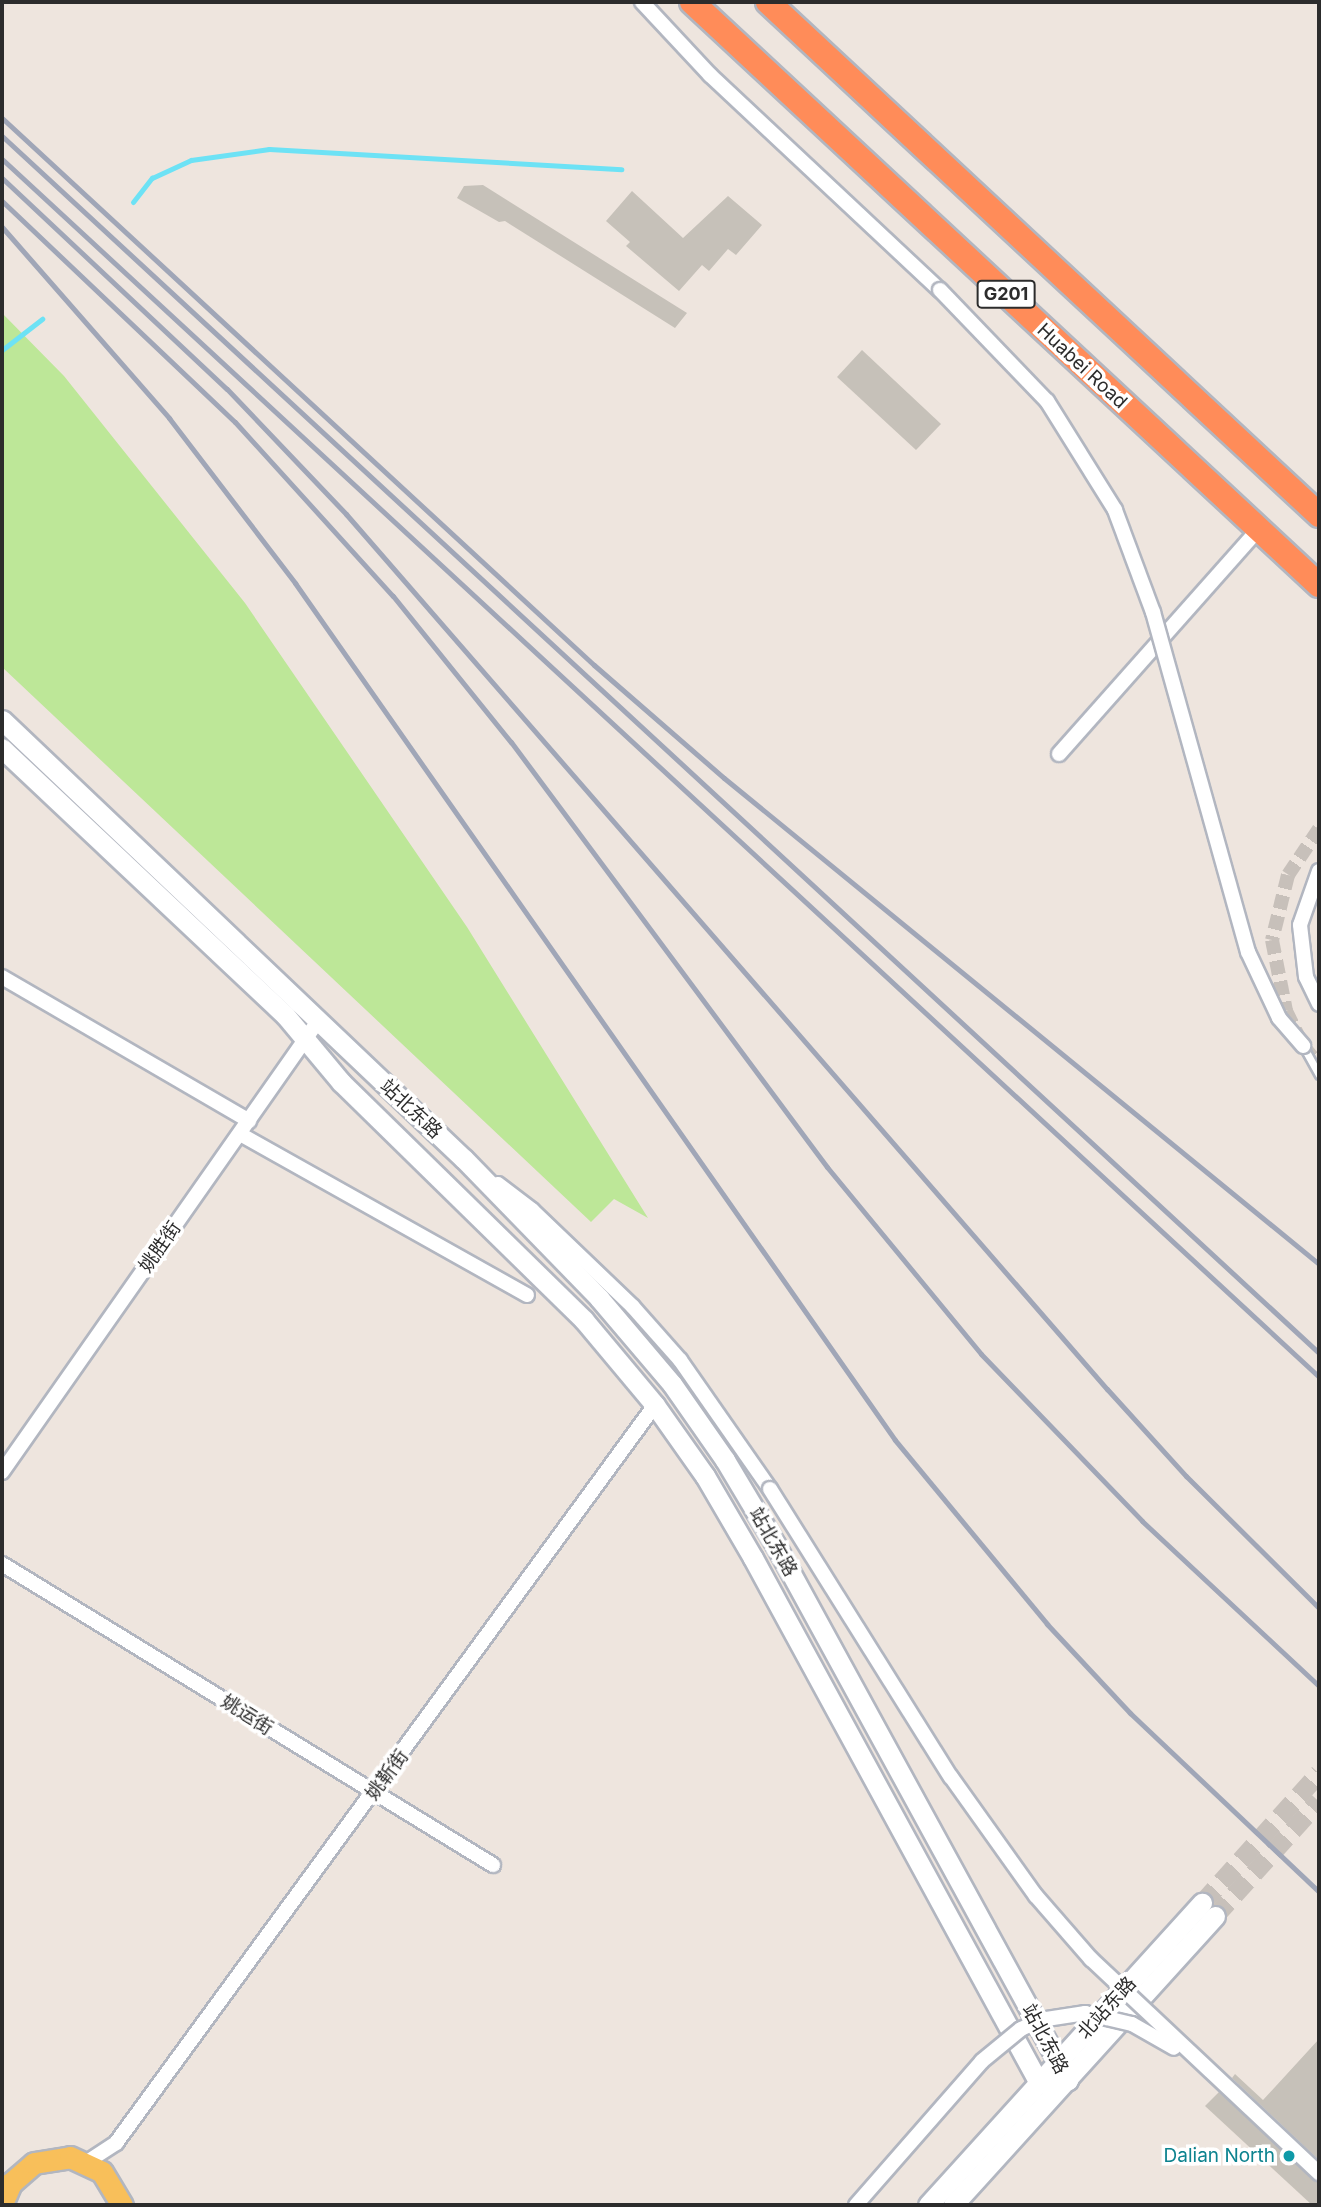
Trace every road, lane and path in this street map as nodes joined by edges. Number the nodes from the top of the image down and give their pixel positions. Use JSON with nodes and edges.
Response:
{"nodes":[{"id":1,"x":642,"y":2,"type":"edge"},
{"id":2,"x":692,"y":2,"type":"edge"},
{"id":3,"x":768,"y":2,"type":"edge"},
{"id":4,"x":1319,"y":515,"type":"edge"},
{"id":5,"x":1258,"y":530,"type":"junction"},
{"id":6,"x":1319,"y":585,"type":"edge"},
{"id":7,"x":2,"y":720,"type":"edge"},
{"id":8,"x":2,"y":748,"type":"edge"},
{"id":9,"x":1059,"y":754,"type":"dead end"},
{"id":10,"x":1319,"y":871,"type":"edge"},
{"id":11,"x":2,"y":977,"type":"edge"},
{"id":12,"x":1319,"y":1004,"type":"edge"},
{"id":13,"x":318,"y":1021,"type":"junction"},
{"id":14,"x":305,"y":1040,"type":"junction"},
{"id":15,"x":1303,"y":1046,"type":"joint"},
{"id":16,"x":1319,"y":1075,"type":"edge"},
{"id":17,"x":249,"y":1121,"type":"junction"},
{"id":18,"x":240,"y":1134,"type":"junction"},
{"id":19,"x":464,"y":1159,"type":"junction"},
{"id":20,"x":527,"y":1295,"type":"dead end"},
{"id":21,"x":656,"y":1405,"type":"junction"},
{"id":22,"x":2,"y":1472,"type":"edge"},
{"id":23,"x":2,"y":1564,"type":"edge"},
{"id":24,"x":374,"y":1793,"type":"junction"},
{"id":25,"x":493,"y":1865,"type":"dead end"},
{"id":26,"x":1058,"y":2062,"type":"junction"},
{"id":27,"x":1209,"y":2074,"type":"junction"},
{"id":28,"x":1068,"y":2080,"type":"junction"},
{"id":29,"x":1039,"y":2083,"type":"junction"},
{"id":30,"x":116,"y":2143,"type":"junction"},
{"id":31,"x":87,"y":2162,"type":"junction"},
{"id":32,"x":1319,"y":2173,"type":"edge"},
{"id":33,"x":6,"y":2188,"type":"edge"},
{"id":34,"x":118,"y":2195,"type":"edge"},
{"id":35,"x":856,"y":2205,"type":"edge"},
{"id":36,"x":928,"y":2205,"type":"edge"},
{"id":37,"x":953,"y":2205,"type":"edge"}],
"edges":[{"from":1,"to":15,"type":"street","bridge":true},
{"from":2,"to":5,"type":"highway","name":"Huabei Road","number":"G201"},
{"from":3,"to":4,"type":"highway","number":"G201"},
{"from":5,"to":6,"type":"highway","name":"Huabei Road","number":"G201"},
{"from":5,"to":9,"type":"street"},
{"from":7,"to":13,"type":"street","name":"站北东路"},
{"from":8,"to":14,"type":"street","name":"站北东路"},
{"from":10,"to":12,"type":"street"},
{"from":11,"to":17,"type":"street"},
{"from":13,"to":14,"type":"street","name":"姚胜街"},
{"from":13,"to":19,"type":"street","name":"站北东路"},
{"from":14,"to":17,"type":"street","name":"姚胜街"},
{"from":14,"to":21,"type":"street","name":"站北东路"},
{"from":15,"to":16,"type":"lane"},
{"from":17,"to":18,"type":"street","name":"姚胜街"},
{"from":18,"to":20,"type":"street"},
{"from":18,"to":22,"type":"street","name":"姚胜街"},
{"from":19,"to":26,"type":"street","name":"站北东路"},
{"from":19,"to":27,"type":"street","bridge":true},
{"from":21,"to":24,"type":"street","name":"姚靳街"},
{"from":21,"to":29,"type":"street","name":"站北东路"},
{"from":23,"to":24,"type":"street","name":"姚运街"},
{"from":24,"to":25,"type":"street","name":"姚运街"},
{"from":24,"to":30,"type":"street","name":"姚靳街"},
{"from":26,"to":28,"type":"street","name":"站北东路"},
{"from":26,"to":28,"type":"street","name":"北站东路"},
{"from":26,"to":29,"type":"street","name":"北站东路"},
{"from":27,"to":32,"type":"street","bridge":true},
{"from":27,"to":35,"type":"street","bridge":true},
{"from":28,"to":29,"type":"street","name":"站北东路"},
{"from":28,"to":37,"type":"street","name":"北站东路"},
{"from":29,"to":36,"type":"street","name":"北站东路"},
{"from":30,"to":31,"type":"street","name":"姚靳街"},
{"from":30,"to":34,"type":"street"},
{"from":31,"to":33,"type":"main road"},
{"from":31,"to":34,"type":"main road"}]}
